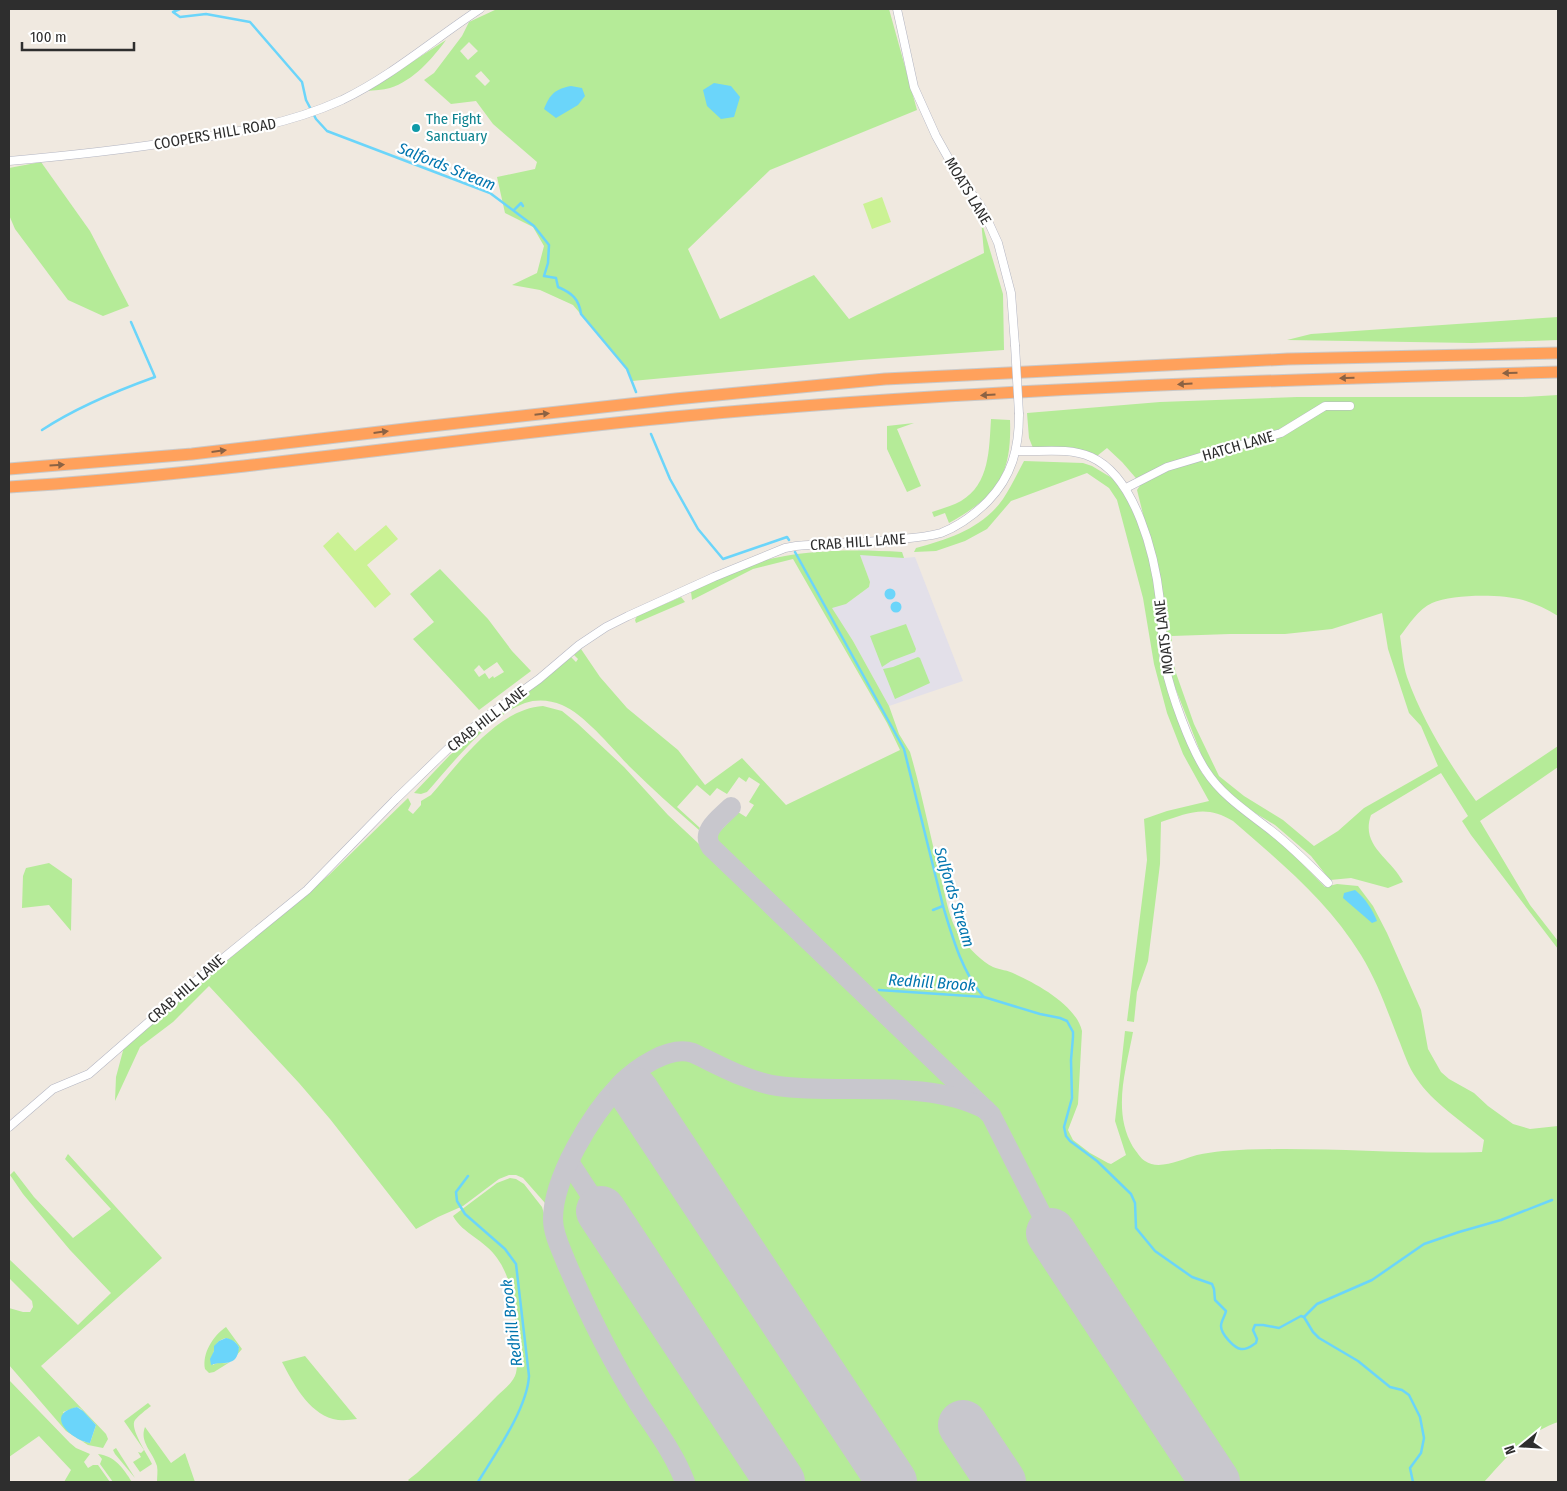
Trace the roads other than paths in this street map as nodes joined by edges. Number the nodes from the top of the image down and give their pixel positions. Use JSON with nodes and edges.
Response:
{"nodes":[{"id":1,"x":480,"y":9,"type":"edge"},
{"id":2,"x":897,"y":9,"type":"edge"},
{"id":3,"x":9,"y":161,"type":"edge"},
{"id":4,"x":1558,"y":353,"type":"edge"},
{"id":5,"x":1558,"y":372,"type":"edge"},
{"id":6,"x":1350,"y":406,"type":"dead end"},
{"id":7,"x":1018,"y":438,"type":"joint"},
{"id":8,"x":1016,"y":451,"type":"junction"},
{"id":9,"x":9,"y":469,"type":"edge"},
{"id":10,"x":9,"y":488,"type":"edge"},
{"id":11,"x":1126,"y":488,"type":"junction"},
{"id":12,"x":1328,"y":883,"type":"dead end"},
{"id":13,"x":9,"y":1127,"type":"edge"}],
"edges":[{"from":1,"to":3,"type":"street","name":"COOPERS HILL ROAD"},
{"from":2,"to":7,"type":"street","name":"MOATS LANE","bridge":true},
{"from":9,"to":4,"type":"highway","one_way":true},
{"from":5,"to":10,"type":"highway","one_way":true},
{"from":6,"to":11,"type":"street","name":"HATCH LANE"},
{"from":7,"to":8,"type":"street","name":"CRAB HILL LANE"},
{"from":8,"to":11,"type":"street","name":"MOATS LANE"},
{"from":8,"to":13,"type":"street","name":"CRAB HILL LANE"},
{"from":11,"to":12,"type":"street","name":"MOATS LANE"}]}
